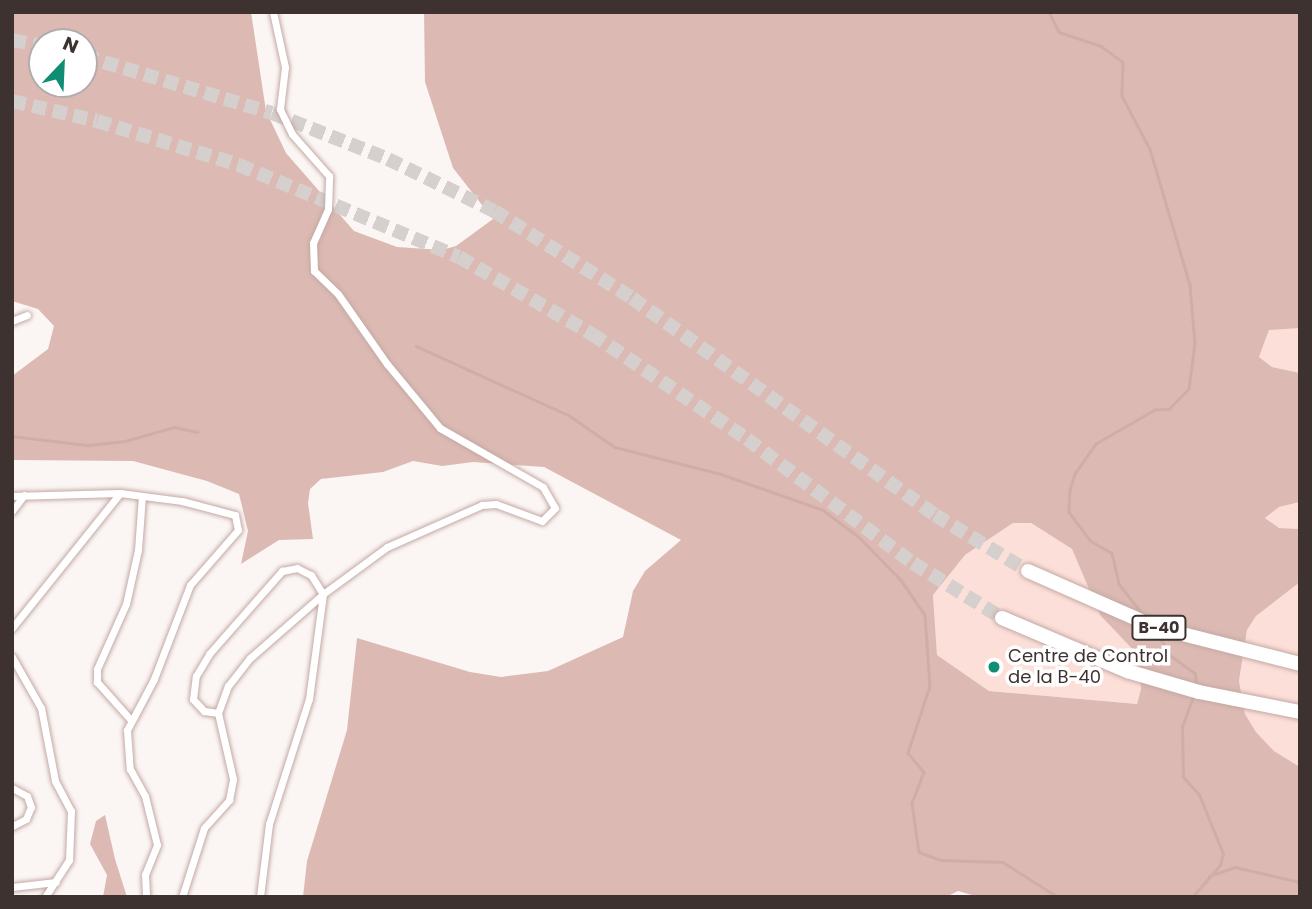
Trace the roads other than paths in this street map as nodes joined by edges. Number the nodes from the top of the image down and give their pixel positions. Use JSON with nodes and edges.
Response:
{"nodes":[{"id":1,"x":273,"y":12,"type":"edge"},
{"id":2,"x":27,"y":315,"type":"dead end"},
{"id":3,"x":12,"y":321,"type":"edge"},
{"id":4,"x":120,"y":493,"type":"junction"},
{"id":5,"x":24,"y":495,"type":"junction"},
{"id":6,"x":12,"y":496,"type":"edge"},
{"id":7,"x":142,"y":496,"type":"junction"},
{"id":8,"x":12,"y":511,"type":"edge"},
{"id":9,"x":1028,"y":571,"type":"tunnel mouth"},
{"id":10,"x":323,"y":594,"type":"junction"},
{"id":11,"x":1002,"y":618,"type":"tunnel mouth"},
{"id":12,"x":12,"y":628,"type":"edge"},
{"id":13,"x":12,"y":657,"type":"edge"},
{"id":14,"x":1300,"y":664,"type":"edge"},
{"id":15,"x":1300,"y":712,"type":"edge"},
{"id":16,"x":218,"y":713,"type":"junction"},
{"id":17,"x":130,"y":719,"type":"junction"},
{"id":18,"x":12,"y":788,"type":"edge"},
{"id":19,"x":12,"y":826,"type":"edge"},
{"id":20,"x":56,"y":882,"type":"junction"},
{"id":21,"x":12,"y":887,"type":"edge"},
{"id":22,"x":45,"y":897,"type":"edge"},
{"id":23,"x":146,"y":897,"type":"edge"},
{"id":24,"x":182,"y":897,"type":"edge"},
{"id":25,"x":260,"y":897,"type":"edge"}],
"edges":[{"from":1,"to":10,"type":"street"},
{"from":2,"to":3,"type":"street"},
{"from":4,"to":5,"type":"street"},
{"from":4,"to":7,"type":"street"},
{"from":4,"to":12,"type":"street"},
{"from":5,"to":6,"type":"street"},
{"from":5,"to":8,"type":"street"},
{"from":7,"to":17,"type":"street"},
{"from":7,"to":17,"type":"street"},
{"from":9,"to":14,"type":"highway","number":"B-40"},
{"from":10,"to":16,"type":"street"},
{"from":10,"to":16,"type":"street"},
{"from":10,"to":25,"type":"street"},
{"from":11,"to":15,"type":"highway"},
{"from":13,"to":20,"type":"street"},
{"from":16,"to":24,"type":"street"},
{"from":17,"to":23,"type":"street"},
{"from":18,"to":19,"type":"street"},
{"from":20,"to":21,"type":"street"},
{"from":20,"to":22,"type":"street"}]}
